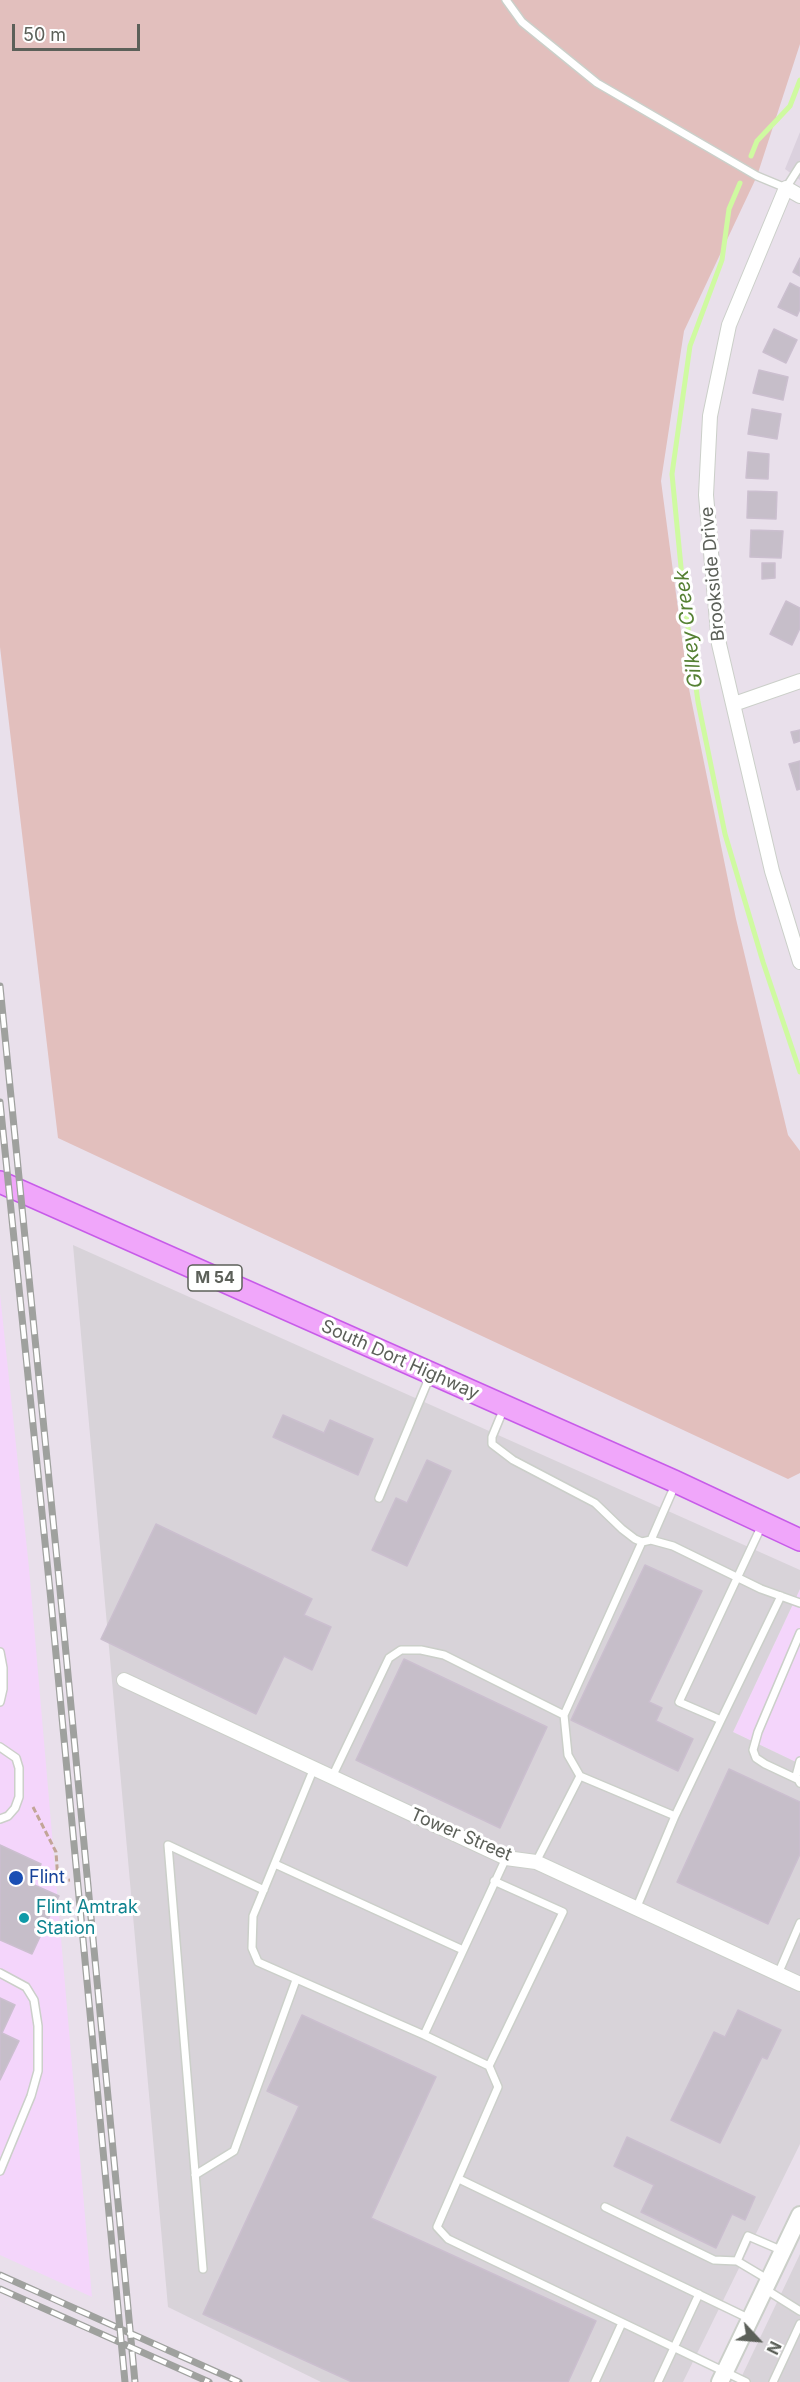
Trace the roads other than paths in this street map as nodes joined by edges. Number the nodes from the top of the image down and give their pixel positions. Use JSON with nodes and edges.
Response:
{"nodes":[{"id":1,"x":506,"y":0,"type":"edge"},
{"id":2,"x":800,"y":166,"type":"edge"},
{"id":3,"x":786,"y":189,"type":"junction"},
{"id":4,"x":800,"y":196,"type":"edge"},
{"id":5,"x":800,"y":681,"type":"edge"},
{"id":6,"x":734,"y":704,"type":"junction"},
{"id":7,"x":800,"y":962,"type":"edge"},
{"id":8,"x":0,"y":1182,"type":"edge"},
{"id":9,"x":431,"y":1373,"type":"junction"},
{"id":10,"x":505,"y":1406,"type":"junction"},
{"id":11,"x":676,"y":1482,"type":"junction"},
{"id":12,"x":379,"y":1498,"type":"dead end"},
{"id":13,"x":763,"y":1522,"type":"junction"},
{"id":14,"x":800,"y":1539,"type":"edge"},
{"id":15,"x":651,"y":1540,"type":"junction"},
{"id":16,"x":642,"y":1542,"type":"junction"},
{"id":17,"x":738,"y":1577,"type":"junction"},
{"id":18,"x":781,"y":1596,"type":"junction"},
{"id":19,"x":800,"y":1603,"type":"edge"},
{"id":20,"x":800,"y":1633,"type":"edge"},
{"id":21,"x":0,"y":1652,"type":"edge"},
{"id":22,"x":124,"y":1680,"type":"dead end"},
{"id":23,"x":0,"y":1702,"type":"edge"},
{"id":24,"x":564,"y":1715,"type":"junction"},
{"id":25,"x":721,"y":1720,"type":"junction"},
{"id":26,"x":0,"y":1747,"type":"edge"},
{"id":27,"x":800,"y":1761,"type":"edge"},
{"id":28,"x":314,"y":1768,"type":"junction"},
{"id":29,"x":580,"y":1776,"type":"junction"},
{"id":30,"x":332,"y":1777,"type":"junction"},
{"id":31,"x":799,"y":1781,"type":"edge"},
{"id":32,"x":675,"y":1816,"type":"junction"},
{"id":33,"x":0,"y":1819,"type":"edge"},
{"id":34,"x":506,"y":1858,"type":"junction"},
{"id":35,"x":536,"y":1862,"type":"junction"},
{"id":36,"x":275,"y":1864,"type":"junction"},
{"id":37,"x":494,"y":1881,"type":"junction"},
{"id":38,"x":264,"y":1890,"type":"junction"},
{"id":39,"x":636,"y":1909,"type":"junction"},
{"id":40,"x":800,"y":1923,"type":"edge"},
{"id":41,"x":463,"y":1950,"type":"junction"},
{"id":42,"x":0,"y":1973,"type":"edge"},
{"id":43,"x":778,"y":1974,"type":"junction"},
{"id":44,"x":296,"y":1980,"type":"junction"},
{"id":45,"x":800,"y":1984,"type":"edge"},
{"id":46,"x":424,"y":2035,"type":"junction"},
{"id":47,"x":489,"y":2066,"type":"junction"},
{"id":48,"x":0,"y":2170,"type":"edge"},
{"id":49,"x":195,"y":2175,"type":"junction"},
{"id":50,"x":459,"y":2179,"type":"junction"},
{"id":51,"x":605,"y":2207,"type":"dead end"},
{"id":52,"x":800,"y":2215,"type":"edge"},
{"id":53,"x":783,"y":2251,"type":"junction"},
{"id":54,"x":737,"y":2261,"type":"junction"},
{"id":55,"x":203,"y":2269,"type":"dead end"},
{"id":56,"x":767,"y":2284,"type":"junction"},
{"id":57,"x":699,"y":2294,"type":"junction"},
{"id":58,"x":800,"y":2311,"type":"edge"},
{"id":59,"x":750,"y":2319,"type":"junction"},
{"id":60,"x":622,"y":2323,"type":"junction"},
{"id":61,"x":800,"y":2324,"type":"edge"},
{"id":62,"x":673,"y":2348,"type":"junction"},
{"id":63,"x":722,"y":2377,"type":"edge"},
{"id":64,"x":595,"y":2382,"type":"edge"},
{"id":65,"x":658,"y":2382,"type":"edge"},
{"id":66,"x":746,"y":2382,"type":"edge"},
{"id":67,"x":773,"y":2382,"type":"edge"}],
"edges":[{"from":1,"to":3,"type":"lane"},
{"from":2,"to":3,"type":"lane"},
{"from":3,"to":4,"type":"street"},
{"from":3,"to":6,"type":"street","name":"Brookside Drive"},
{"from":5,"to":6,"type":"street"},
{"from":6,"to":7,"type":"street","name":"Brookside Drive"},
{"from":8,"to":9,"type":"main road","name":"South Dort Highway","number":"M 54"},
{"from":9,"to":10,"type":"main road","name":"South Dort Highway","number":"M 54"},
{"from":9,"to":12,"type":"lane"},
{"from":10,"to":11,"type":"main road","name":"South Dort Highway","number":"M 54"},
{"from":10,"to":16,"type":"lane"},
{"from":11,"to":13,"type":"main road","name":"South Dort Highway","number":"M 54"},
{"from":11,"to":15,"type":"lane"},
{"from":13,"to":14,"type":"main road","name":"South Dort Highway","number":"M 54"},
{"from":13,"to":17,"type":"lane"},
{"from":15,"to":16,"type":"lane"},
{"from":15,"to":17,"type":"lane"},
{"from":16,"to":24,"type":"lane"},
{"from":17,"to":18,"type":"lane"},
{"from":17,"to":25,"type":"lane"},
{"from":18,"to":19,"type":"lane"},
{"from":18,"to":25,"type":"lane"},
{"from":20,"to":31,"type":"lane"},
{"from":21,"to":23,"type":"lane"},
{"from":22,"to":28,"type":"street","name":"Tower Street"},
{"from":24,"to":29,"type":"lane"},
{"from":24,"to":30,"type":"lane"},
{"from":25,"to":32,"type":"lane"},
{"from":26,"to":33,"type":"lane"},
{"from":27,"to":31,"type":"lane"},
{"from":28,"to":30,"type":"street","name":"Tower Street"},
{"from":28,"to":36,"type":"lane"},
{"from":29,"to":32,"type":"lane"},
{"from":29,"to":35,"type":"lane"},
{"from":30,"to":34,"type":"street","name":"Tower Street"},
{"from":32,"to":39,"type":"lane"},
{"from":34,"to":35,"type":"street","name":"Tower Street"},
{"from":34,"to":37,"type":"lane"},
{"from":35,"to":39,"type":"street","name":"Tower Street"},
{"from":36,"to":38,"type":"lane"},
{"from":36,"to":41,"type":"lane"},
{"from":37,"to":41,"type":"lane"},
{"from":37,"to":47,"type":"lane"},
{"from":38,"to":44,"type":"lane"},
{"from":38,"to":49,"type":"lane"},
{"from":39,"to":43,"type":"street","name":"Tower Street"},
{"from":40,"to":43,"type":"lane"},
{"from":41,"to":46,"type":"lane"},
{"from":42,"to":48,"type":"lane"},
{"from":43,"to":45,"type":"street","name":"Tower Street"},
{"from":44,"to":46,"type":"lane"},
{"from":44,"to":49,"type":"lane"},
{"from":46,"to":47,"type":"lane"},
{"from":47,"to":50,"type":"lane"},
{"from":49,"to":55,"type":"lane"},
{"from":50,"to":57,"type":"lane"},
{"from":50,"to":60,"type":"lane"},
{"from":51,"to":54,"type":"lane"},
{"from":52,"to":53,"type":"street"},
{"from":53,"to":54,"type":"lane"},
{"from":53,"to":56,"type":"street"},
{"from":54,"to":56,"type":"lane"},
{"from":56,"to":58,"type":"lane"},
{"from":56,"to":59,"type":"street"},
{"from":57,"to":59,"type":"lane"},
{"from":57,"to":62,"type":"lane"},
{"from":59,"to":63,"type":"street"},
{"from":60,"to":62,"type":"lane"},
{"from":60,"to":64,"type":"lane"},
{"from":61,"to":67,"type":"lane"},
{"from":62,"to":63,"type":"lane"},
{"from":62,"to":65,"type":"lane"},
{"from":63,"to":66,"type":"lane"}]}
